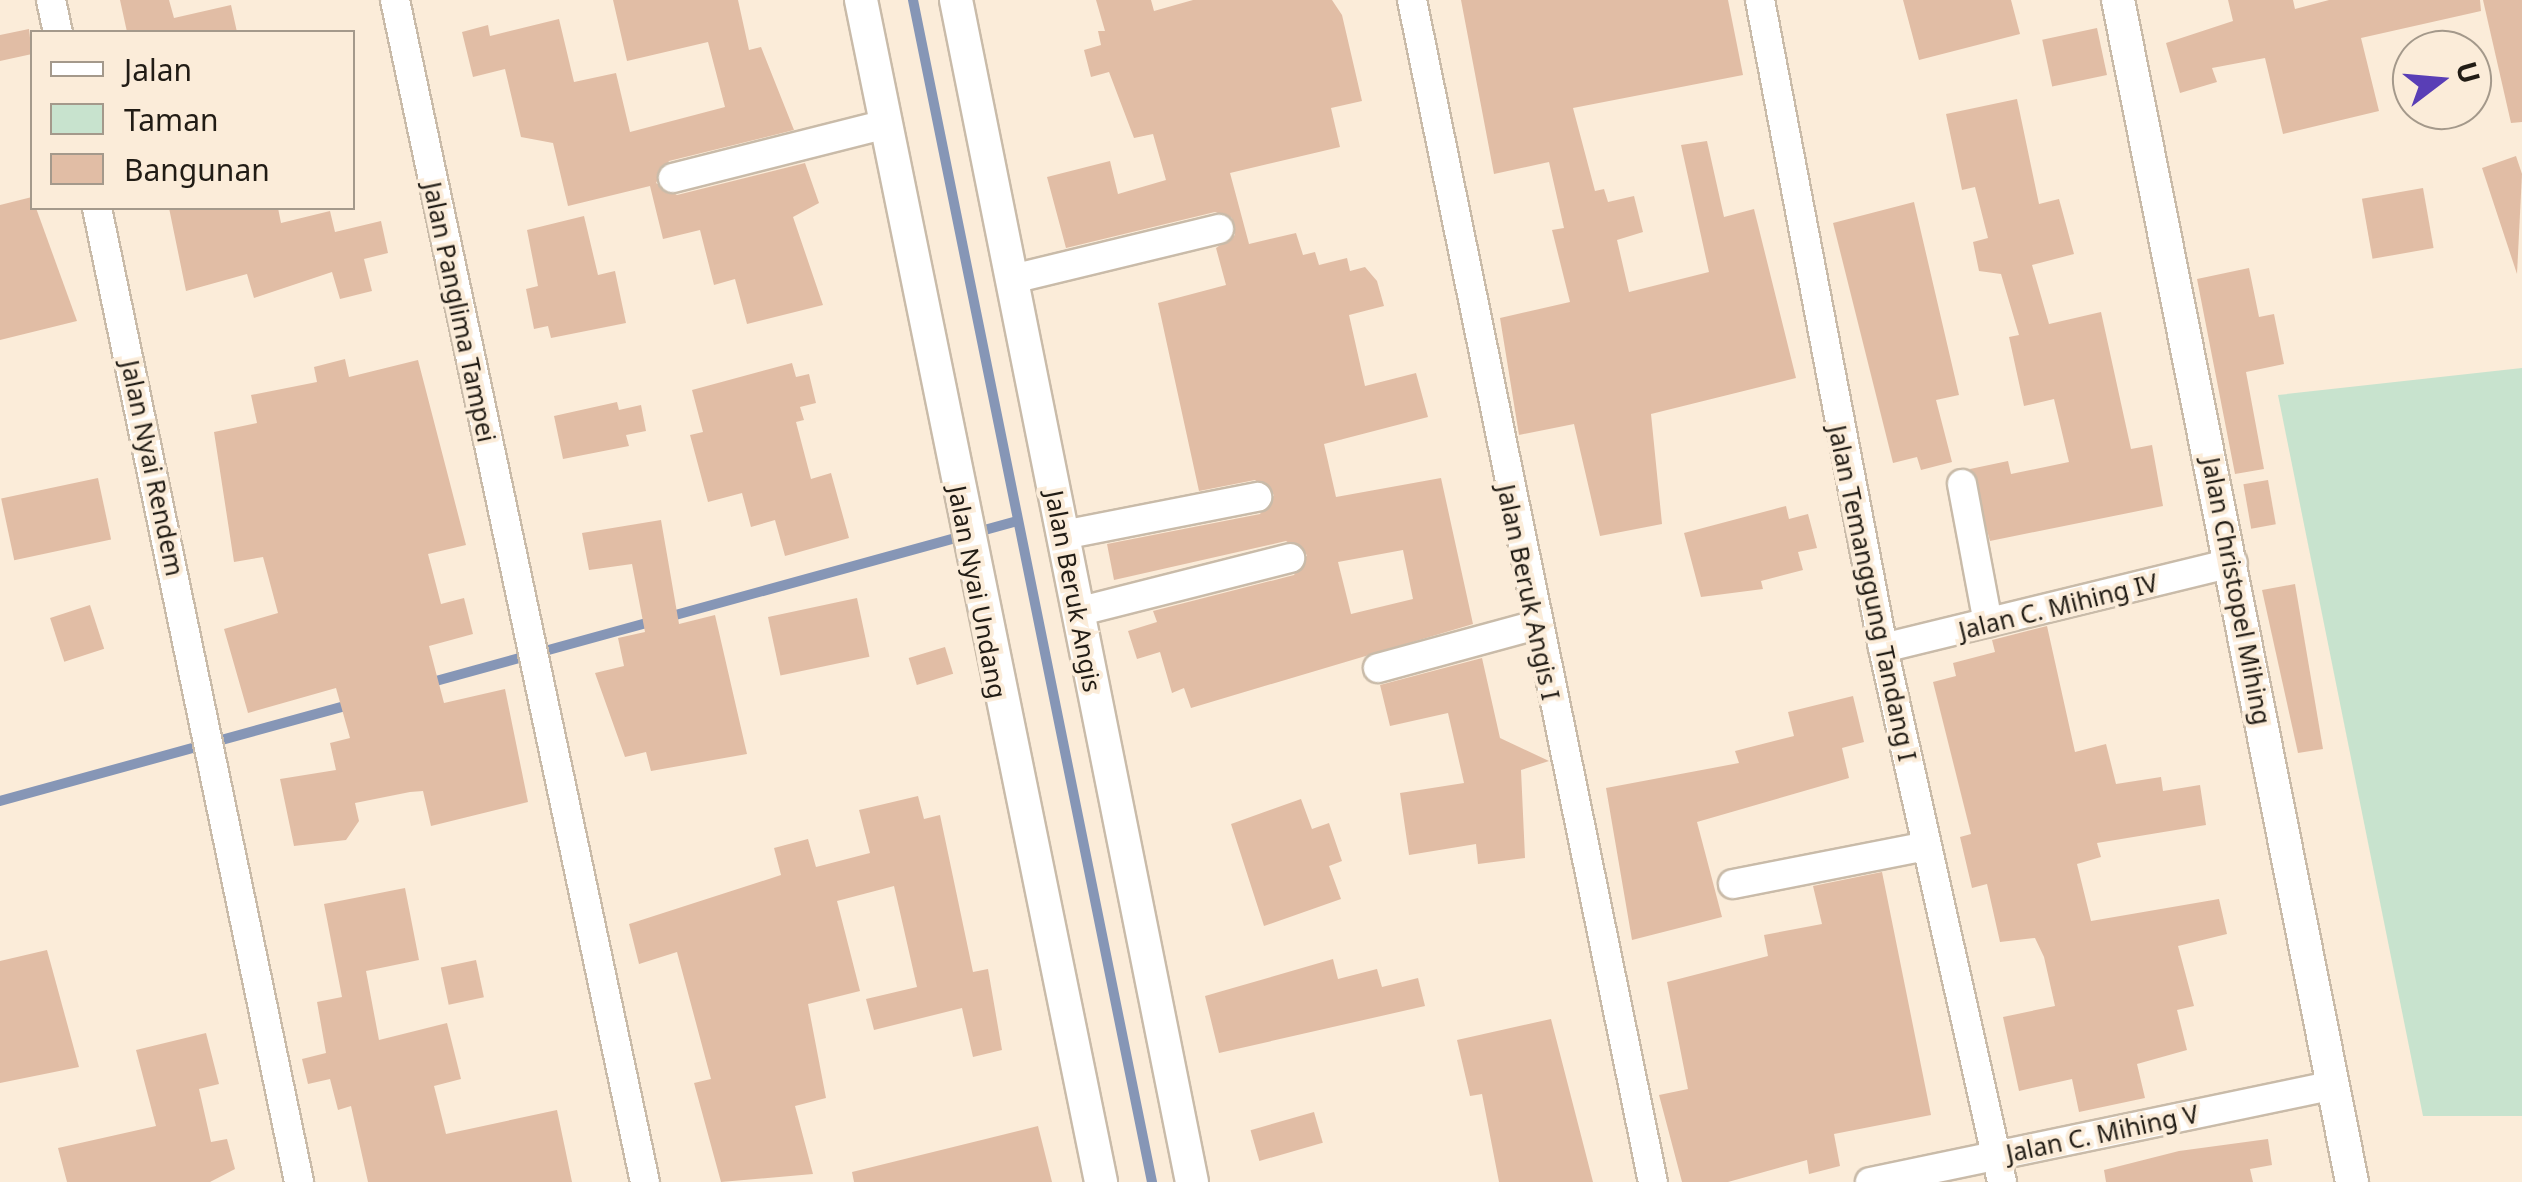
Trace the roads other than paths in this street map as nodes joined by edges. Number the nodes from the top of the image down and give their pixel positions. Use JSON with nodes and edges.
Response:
{"nodes":[{"id":1,"x":51,"y":0,"type":"edge"},
{"id":2,"x":395,"y":0,"type":"edge"},
{"id":3,"x":861,"y":0,"type":"edge"},
{"id":4,"x":956,"y":0,"type":"edge"},
{"id":5,"x":1412,"y":0,"type":"edge"},
{"id":6,"x":1760,"y":0,"type":"edge"},
{"id":7,"x":2118,"y":0,"type":"edge"},
{"id":8,"x":58,"y":30,"type":"edge"},
{"id":9,"x":888,"y":124,"type":"junction"},
{"id":10,"x":672,"y":178,"type":"dead end"},
{"id":11,"x":96,"y":210,"type":"edge"},
{"id":12,"x":1219,"y":229,"type":"dead end"},
{"id":13,"x":1012,"y":279,"type":"junction"},
{"id":14,"x":1962,"y":484,"type":"dead end"},
{"id":15,"x":1257,"y":496,"type":"dead end"},
{"id":16,"x":1063,"y":535,"type":"junction"},
{"id":17,"x":1290,"y":558,"type":"dead end"},
{"id":18,"x":2233,"y":563,"type":"junction"},
{"id":19,"x":1078,"y":612,"type":"junction"},
{"id":20,"x":1988,"y":623,"type":"junction"},
{"id":21,"x":1536,"y":625,"type":"junction"},
{"id":22,"x":1883,"y":648,"type":"junction"},
{"id":23,"x":1378,"y":668,"type":"dead end"},
{"id":24,"x":1926,"y":846,"type":"junction"},
{"id":25,"x":1732,"y":884,"type":"dead end"},
{"id":26,"x":2334,"y":1085,"type":"junction"},
{"id":27,"x":2000,"y":1168,"type":"edge"},
{"id":28,"x":299,"y":1182,"type":"edge"},
{"id":29,"x":645,"y":1182,"type":"edge"},
{"id":30,"x":1101,"y":1182,"type":"edge"},
{"id":31,"x":1192,"y":1182,"type":"edge"},
{"id":32,"x":1653,"y":1182,"type":"edge"},
{"id":33,"x":1870,"y":1182,"type":"edge"},
{"id":34,"x":2352,"y":1182,"type":"edge"}],
"edges":[{"from":1,"to":8,"type":"street"},
{"from":2,"to":29,"type":"street","name":"Jalan Panglima Tampei"},
{"from":3,"to":9,"type":"street","name":"Jalan Nyai Undang"},
{"from":4,"to":13,"type":"street","name":"Jalan Beruk Angis"},
{"from":5,"to":21,"type":"street","name":"Jalan Beruk Angis I"},
{"from":6,"to":22,"type":"street","name":"Jalan Temanggung Tandang I"},
{"from":7,"to":18,"type":"street","name":"Jalan Christopel Mihing"},
{"from":9,"to":10,"type":"street"},
{"from":9,"to":30,"type":"street","name":"Jalan Nyai Undang"},
{"from":11,"to":28,"type":"street","name":"Jalan Nyai Rendem"},
{"from":12,"to":13,"type":"street"},
{"from":13,"to":16,"type":"street","name":"Jalan Beruk Angis"},
{"from":14,"to":20,"type":"street"},
{"from":15,"to":16,"type":"street"},
{"from":16,"to":19,"type":"street","name":"Jalan Beruk Angis"},
{"from":17,"to":19,"type":"street"},
{"from":18,"to":20,"type":"street","name":"Jalan C. Mihing IV"},
{"from":18,"to":26,"type":"street","name":"Jalan Christopel Mihing"},
{"from":19,"to":31,"type":"street","name":"Jalan Beruk Angis"},
{"from":20,"to":22,"type":"street","name":"Jalan C. Mihing IV"},
{"from":21,"to":23,"type":"street"},
{"from":21,"to":32,"type":"street","name":"Jalan Beruk Angis I"},
{"from":22,"to":24,"type":"street","name":"Jalan Temanggung Tandang I"},
{"from":24,"to":25,"type":"street"},
{"from":24,"to":27,"type":"street","name":"Jalan Temanggung Tandang I"},
{"from":26,"to":27,"type":"street","name":"Jalan C. Mihing V"},
{"from":26,"to":34,"type":"street","name":"Jalan Christopel Mihing"},
{"from":27,"to":33,"type":"street","name":"Jalan C. Mihing V"}]}
